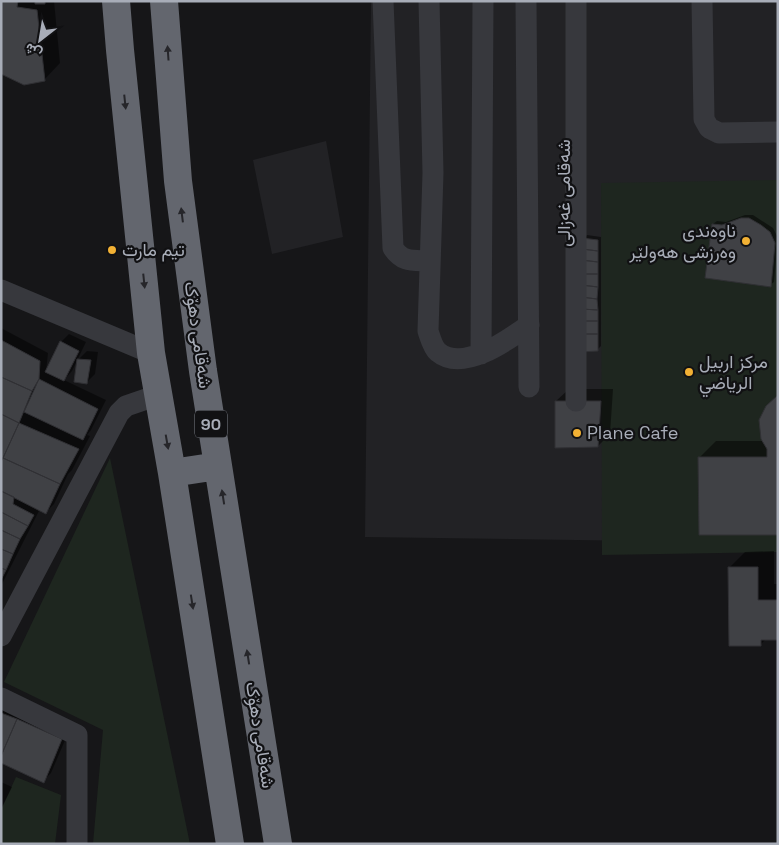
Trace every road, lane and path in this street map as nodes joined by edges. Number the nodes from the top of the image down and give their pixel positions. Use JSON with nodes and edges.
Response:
{"nodes":[{"id":1,"x":116,"y":1,"type":"edge"},
{"id":2,"x":164,"y":1,"type":"edge"},
{"id":3,"x":383,"y":1,"type":"edge"},
{"id":4,"x":429,"y":1,"type":"edge"},
{"id":5,"x":483,"y":1,"type":"edge"},
{"id":6,"x":526,"y":1,"type":"edge"},
{"id":7,"x":563,"y":1,"type":"edge"},
{"id":8,"x":576,"y":1,"type":"edge"},
{"id":9,"x":702,"y":1,"type":"edge"},
{"id":10,"x":778,"y":132,"type":"edge"},
{"id":11,"x":430,"y":261,"type":"junction"},
{"id":12,"x":1,"y":290,"type":"edge"},
{"id":13,"x":529,"y":325,"type":"junction"},
{"id":14,"x":151,"y":353,"type":"junction"},
{"id":15,"x":481,"y":354,"type":"junction"},
{"id":16,"x":576,"y":372,"type":"junction"},
{"id":17,"x":529,"y":387,"type":"dead end"},
{"id":18,"x":158,"y":395,"type":"junction"},
{"id":19,"x":576,"y":401,"type":"dead end"},
{"id":20,"x":218,"y":466,"type":"junction"},
{"id":21,"x":172,"y":473,"type":"junction"},
{"id":22,"x":1,"y":636,"type":"edge"},
{"id":23,"x":1,"y":698,"type":"edge"},
{"id":24,"x":77,"y":844,"type":"edge"},
{"id":25,"x":230,"y":844,"type":"edge"},
{"id":26,"x":278,"y":844,"type":"edge"}],
"edges":[{"from":1,"to":14,"type":"highway","one_way":true},
{"from":20,"to":2,"type":"highway","name":"شەقامی دهۆک","number":"90","one_way":true},
{"from":3,"to":11,"type":"street"},
{"from":4,"to":11,"type":"street"},
{"from":5,"to":15,"type":"street"},
{"from":6,"to":13,"type":"street"},
{"from":7,"to":16,"type":"street","name":"شەقامی غەزالی"},
{"from":8,"to":16,"type":"street","name":"شەقامی غەزالی"},
{"from":9,"to":10,"type":"street"},
{"from":11,"to":15,"type":"street"},
{"from":12,"to":14,"type":"street"},
{"from":13,"to":15,"type":"street"},
{"from":13,"to":17,"type":"street"},
{"from":14,"to":18,"type":"highway"},
{"from":16,"to":19,"type":"street","name":"شەقامی غەزالی"},
{"from":18,"to":21,"type":"highway","one_way":true},
{"from":18,"to":22,"type":"street"},
{"from":20,"to":21,"type":"highway"},
{"from":26,"to":20,"type":"highway","name":"شەقامی دهۆک","number":"90","one_way":true},
{"from":21,"to":25,"type":"highway","one_way":true},
{"from":23,"to":24,"type":"street"}]}
